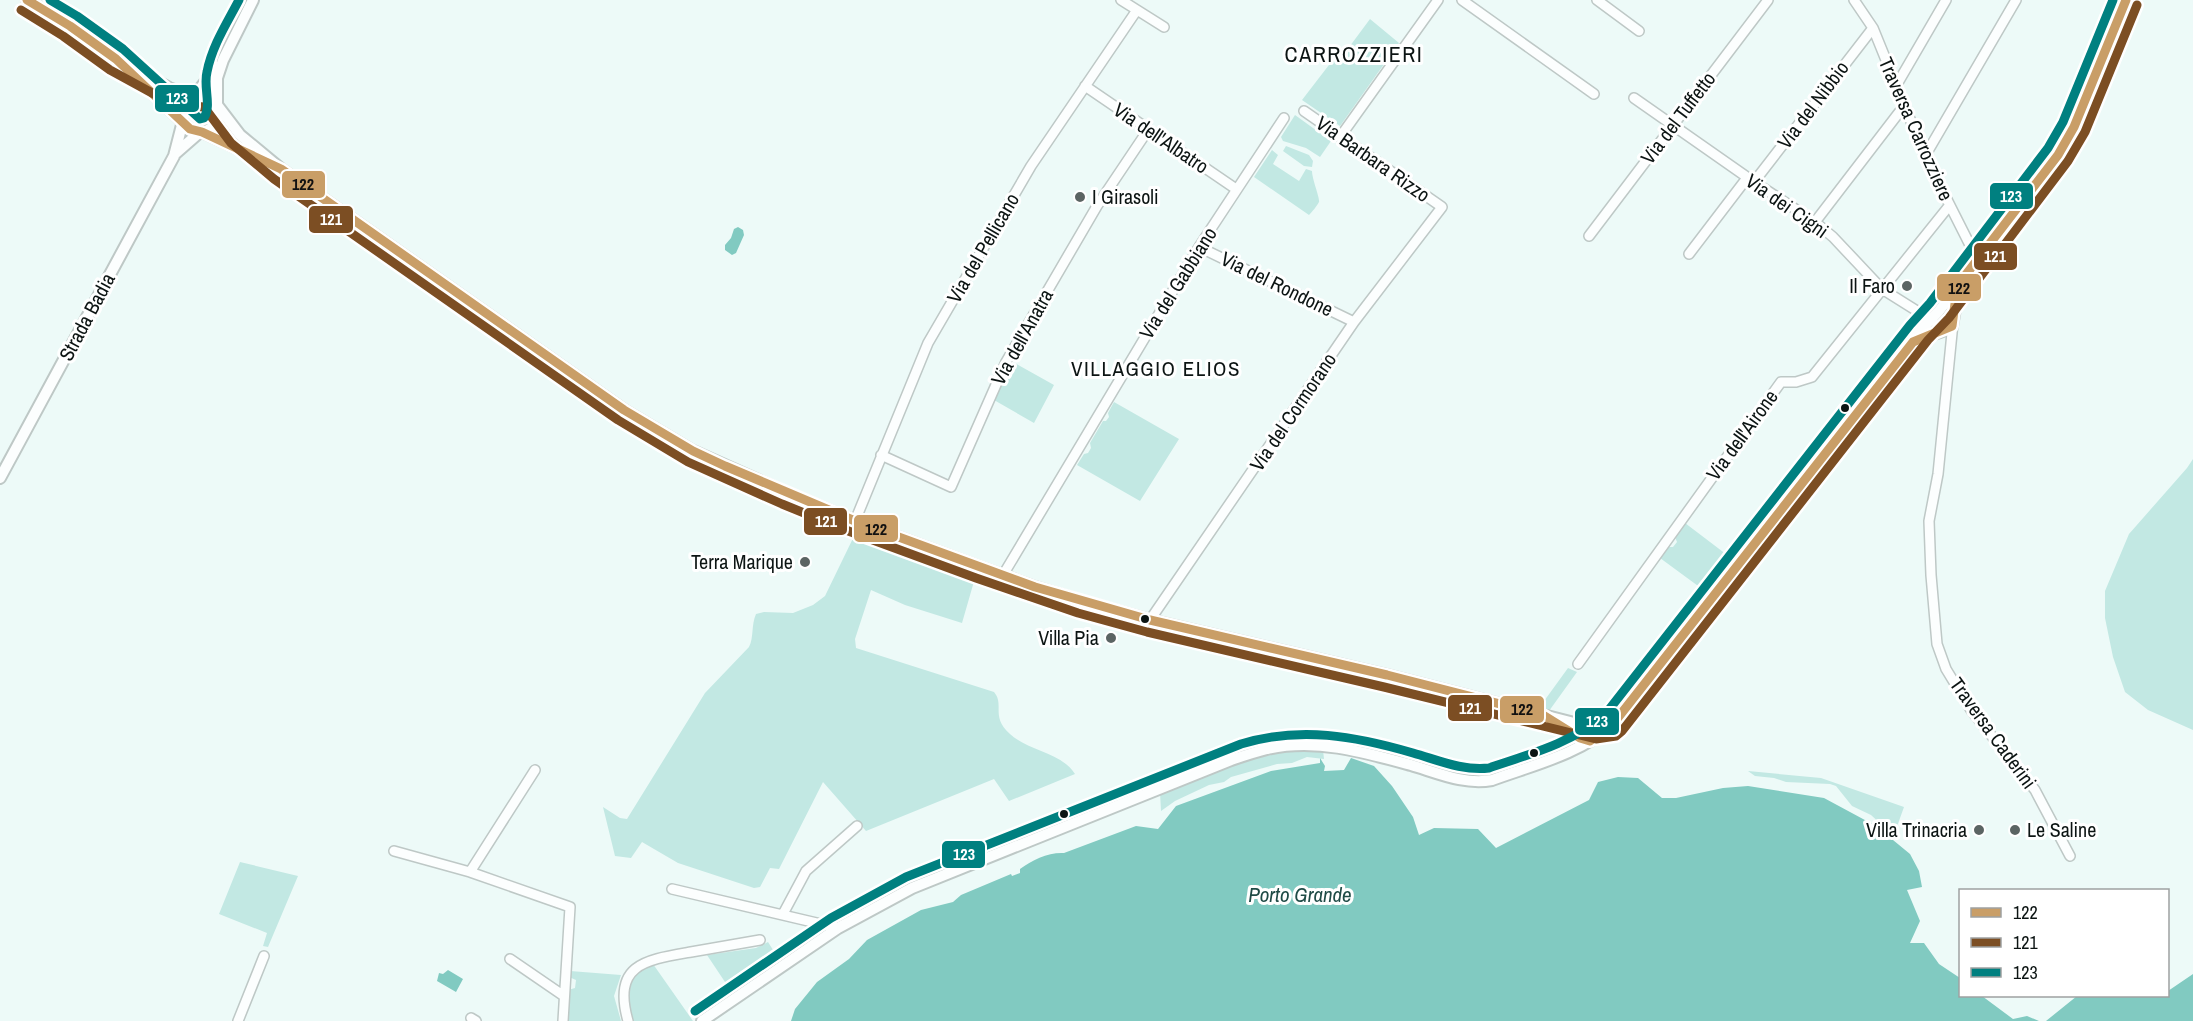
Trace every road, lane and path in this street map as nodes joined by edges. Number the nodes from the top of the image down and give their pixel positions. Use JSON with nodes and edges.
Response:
{"nodes":[{"id":1,"x":27,"y":0,"type":"edge"},
{"id":2,"x":253,"y":0,"type":"edge"},
{"id":3,"x":1121,"y":0,"type":"edge"},
{"id":4,"x":1438,"y":0,"type":"edge"},
{"id":5,"x":1462,"y":0,"type":"edge"},
{"id":6,"x":1597,"y":0,"type":"edge"},
{"id":7,"x":1768,"y":0,"type":"edge"},
{"id":8,"x":1854,"y":0,"type":"edge"},
{"id":9,"x":1946,"y":0,"type":"edge"},
{"id":10,"x":2016,"y":0,"type":"edge"},
{"id":11,"x":2126,"y":0,"type":"edge"},
{"id":12,"x":1137,"y":10,"type":"junction"},
{"id":13,"x":1164,"y":27,"type":"dead end"},
{"id":14,"x":1873,"y":28,"type":"junction"},
{"id":15,"x":1640,"y":31,"type":"dead end"},
{"id":16,"x":116,"y":59,"type":"junction"},
{"id":17,"x":223,"y":60,"type":"junction"},
{"id":18,"x":1085,"y":86,"type":"junction"},
{"id":19,"x":1896,"y":86,"type":"junction"},
{"id":20,"x":1594,"y":94,"type":"dead end"},
{"id":21,"x":195,"y":95,"type":"junction"},
{"id":22,"x":1634,"y":98,"type":"dead end"},
{"id":23,"x":218,"y":106,"type":"junction"},
{"id":24,"x":1904,"y":106,"type":"junction"},
{"id":25,"x":1304,"y":111,"type":"dead end"},
{"id":26,"x":1284,"y":118,"type":"dead end"},
{"id":27,"x":183,"y":121,"type":"junction"},
{"id":28,"x":1672,"y":126,"type":"junction"},
{"id":29,"x":1148,"y":130,"type":"junction"},
{"id":30,"x":201,"y":132,"type":"junction"},
{"id":31,"x":1340,"y":137,"type":"junction"},
{"id":32,"x":174,"y":156,"type":"junction"},
{"id":33,"x":1926,"y":156,"type":"junction"},
{"id":34,"x":281,"y":169,"type":"junction"},
{"id":35,"x":1751,"y":180,"type":"junction"},
{"id":36,"x":1236,"y":189,"type":"junction"},
{"id":37,"x":1949,"y":206,"type":"junction"},
{"id":38,"x":1442,"y":207,"type":"joint"},
{"id":39,"x":1815,"y":222,"type":"junction"},
{"id":40,"x":1589,"y":236,"type":"dead end"},
{"id":41,"x":1199,"y":247,"type":"junction"},
{"id":42,"x":1689,"y":254,"type":"dead end"},
{"id":43,"x":1977,"y":259,"type":"junction"},
{"id":44,"x":1961,"y":281,"type":"junction"},
{"id":45,"x":1882,"y":289,"type":"junction"},
{"id":46,"x":1934,"y":317,"type":"junction"},
{"id":47,"x":1354,"y":322,"type":"junction"},
{"id":48,"x":1953,"y":322,"type":"junction"},
{"id":49,"x":1942,"y":331,"type":"junction"},
{"id":50,"x":1913,"y":342,"type":"junction"},
{"id":51,"x":1951,"y":354,"type":"junction"},
{"id":52,"x":881,"y":455,"type":"junction"},
{"id":53,"x":0,"y":478,"type":"edge"},
{"id":54,"x":855,"y":521,"type":"junction"},
{"id":55,"x":1004,"y":576,"type":"junction"},
{"id":56,"x":1150,"y":620,"type":"junction"},
{"id":57,"x":1578,"y":664,"type":"dead end"},
{"id":58,"x":1543,"y":715,"type":"junction"},
{"id":59,"x":1613,"y":724,"type":"junction"},
{"id":60,"x":1582,"y":725,"type":"junction"},
{"id":61,"x":1560,"y":726,"type":"junction"},
{"id":62,"x":1590,"y":741,"type":"junction"},
{"id":63,"x":1565,"y":753,"type":"junction"},
{"id":64,"x":535,"y":770,"type":"dead end"},
{"id":65,"x":857,"y":826,"type":"dead end"},
{"id":66,"x":394,"y":851,"type":"dead end"},
{"id":67,"x":2070,"y":856,"type":"dead end"},
{"id":68,"x":470,"y":872,"type":"junction"},
{"id":69,"x":672,"y":890,"type":"dead end"},
{"id":70,"x":570,"y":907,"type":"junction"},
{"id":71,"x":580,"y":909,"type":"dead end"},
{"id":72,"x":783,"y":914,"type":"junction"},
{"id":73,"x":838,"y":928,"type":"junction"},
{"id":74,"x":760,"y":940,"type":"dead end"},
{"id":75,"x":264,"y":956,"type":"dead end"},
{"id":76,"x":510,"y":959,"type":"dead end"},
{"id":77,"x":564,"y":996,"type":"junction"},
{"id":78,"x":238,"y":1021,"type":"edge"},
{"id":79,"x":563,"y":1021,"type":"edge"},
{"id":80,"x":628,"y":1021,"type":"edge"},
{"id":81,"x":702,"y":1021,"type":"edge"}],
"edges":[{"from":1,"to":16,"type":"street"},
{"from":2,"to":17,"type":"street"},
{"from":3,"to":12,"type":"street"},
{"from":4,"to":31,"type":"street"},
{"from":5,"to":20,"type":"street"},
{"from":6,"to":15,"type":"street"},
{"from":7,"to":28,"type":"street","name":"Via del Tuffetto"},
{"from":8,"to":14,"type":"street","name":"Traversa Carrozziere"},
{"from":9,"to":19,"type":"street"},
{"from":10,"to":33,"type":"street"},
{"from":11,"to":43,"type":"street"},
{"from":12,"to":13,"type":"street"},
{"from":12,"to":18,"type":"street","name":"Via del Pellicano"},
{"from":14,"to":19,"type":"street","name":"Traversa Carrozziere"},
{"from":14,"to":35,"type":"street","name":"Via del Nibbio"},
{"from":16,"to":21,"type":"street"},
{"from":16,"to":27,"type":"street"},
{"from":17,"to":21,"type":"street"},
{"from":17,"to":23,"type":"street"},
{"from":18,"to":29,"type":"street","name":"Via dell'Albatro"},
{"from":18,"to":52,"type":"street","name":"Via del Pellicano"},
{"from":19,"to":24,"type":"street","name":"Traversa Carrozziere"},
{"from":21,"to":23,"type":"street"},
{"from":21,"to":27,"type":"street"},
{"from":22,"to":28,"type":"street","name":"Via dei Cigni"},
{"from":23,"to":30,"type":"street"},
{"from":23,"to":34,"type":"street"},
{"from":24,"to":33,"type":"street","name":"Traversa Carrozziere"},
{"from":24,"to":39,"type":"street"},
{"from":25,"to":31,"type":"street","name":"Via Barbara Rizzo"},
{"from":26,"to":36,"type":"street","name":"Via del Gabbiano"},
{"from":27,"to":30,"type":"street"},
{"from":27,"to":32,"type":"street"},
{"from":28,"to":35,"type":"street","name":"Via dei Cigni"},
{"from":28,"to":40,"type":"street","name":"Via del Tuffetto"},
{"from":29,"to":36,"type":"street","name":"Via dell'Albatro"},
{"from":29,"to":52,"type":"street","name":"Via dell'Anatra"},
{"from":30,"to":32,"type":"street"},
{"from":30,"to":34,"type":"street"},
{"from":31,"to":38,"type":"street","name":"Via Barbara Rizzo"},
{"from":32,"to":53,"type":"street","name":"Strada Badia"},
{"from":33,"to":37,"type":"street","name":"Traversa Carrozziere"},
{"from":34,"to":54,"type":"street"},
{"from":35,"to":39,"type":"street","name":"Via dei Cigni"},
{"from":35,"to":42,"type":"street","name":"Via del Nibbio"},
{"from":36,"to":41,"type":"street","name":"Via del Gabbiano"},
{"from":37,"to":43,"type":"street","name":"Traversa Carrozziere"},
{"from":37,"to":45,"type":"street","name":"Via dell'Airone"},
{"from":38,"to":47,"type":"street","name":"Via del Cormorano"},
{"from":39,"to":45,"type":"street","name":"Via dei Cigni"},
{"from":41,"to":47,"type":"street","name":"Via del Rondone"},
{"from":41,"to":55,"type":"street","name":"Via del Gabbiano"},
{"from":43,"to":44,"type":"street"},
{"from":44,"to":46,"type":"street"},
{"from":44,"to":48,"type":"street"},
{"from":45,"to":46,"type":"street","name":"Via dei Cigni"},
{"from":45,"to":57,"type":"street","name":"Via dell'Airone"},
{"from":46,"to":48,"type":"street"},
{"from":46,"to":49,"type":"street"},
{"from":46,"to":50,"type":"street"},
{"from":47,"to":56,"type":"street","name":"Via del Cormorano"},
{"from":48,"to":49,"type":"street"},
{"from":48,"to":51,"type":"street","name":"Traversa Caderini"},
{"from":49,"to":50,"type":"street"},
{"from":49,"to":51,"type":"street"},
{"from":50,"to":59,"type":"street"},
{"from":51,"to":67,"type":"street","name":"Traversa Caderini"},
{"from":52,"to":54,"type":"street","name":"Via del Pellicano"},
{"from":54,"to":55,"type":"street"},
{"from":55,"to":56,"type":"street"},
{"from":56,"to":58,"type":"street"},
{"from":58,"to":60,"type":"street"},
{"from":58,"to":61,"type":"street"},
{"from":59,"to":60,"type":"street"},
{"from":59,"to":62,"type":"street"},
{"from":60,"to":62,"type":"street"},
{"from":61,"to":62,"type":"street"},
{"from":61,"to":63,"type":"street"},
{"from":62,"to":63,"type":"street"},
{"from":63,"to":73,"type":"street"},
{"from":64,"to":68,"type":"street"},
{"from":65,"to":72,"type":"street"},
{"from":66,"to":68,"type":"street"},
{"from":68,"to":70,"type":"street"},
{"from":69,"to":72,"type":"street"},
{"from":70,"to":71,"type":"street"},
{"from":70,"to":77,"type":"street"},
{"from":72,"to":73,"type":"street"},
{"from":73,"to":81,"type":"street"},
{"from":74,"to":80,"type":"street"},
{"from":75,"to":78,"type":"street"},
{"from":76,"to":77,"type":"street"},
{"from":77,"to":79,"type":"street"}]}
